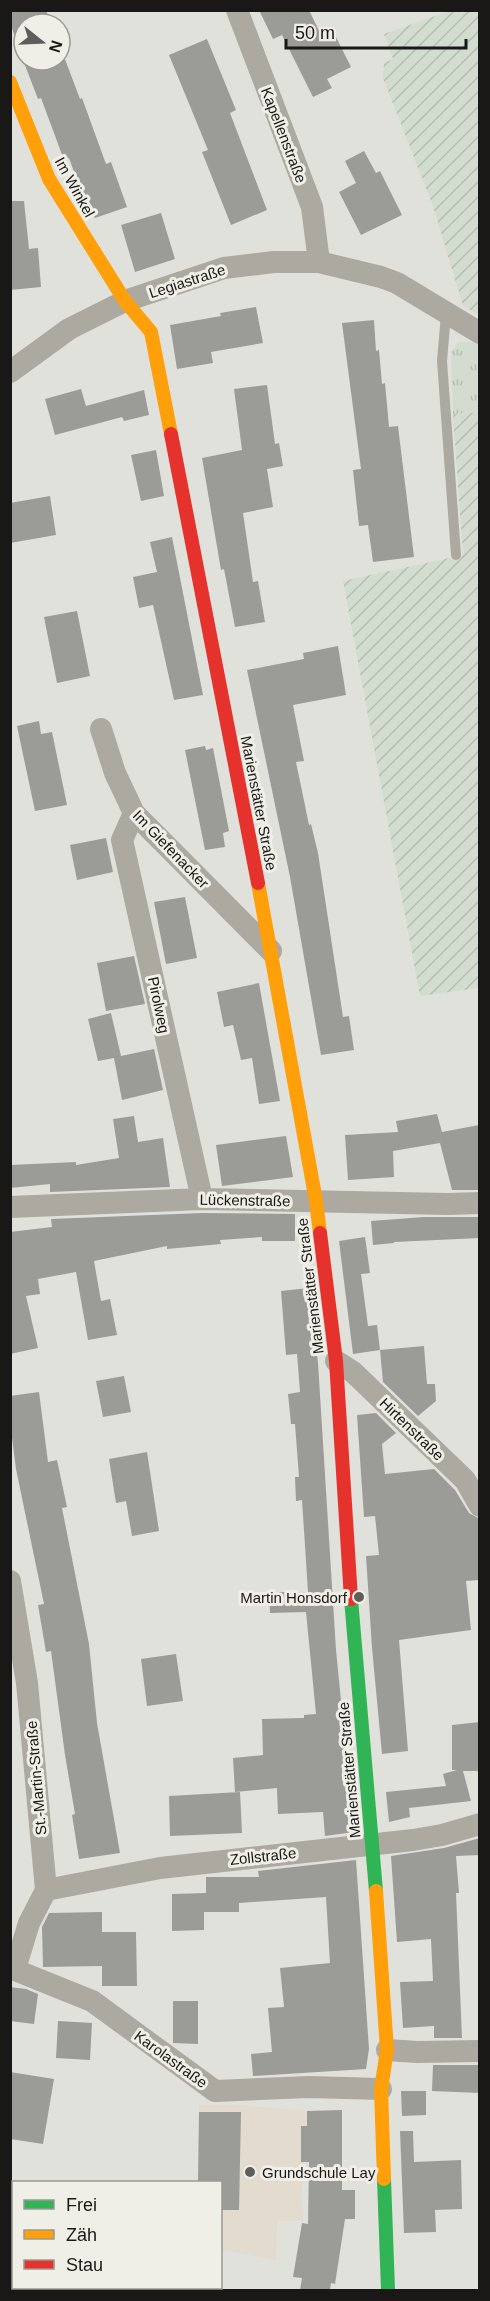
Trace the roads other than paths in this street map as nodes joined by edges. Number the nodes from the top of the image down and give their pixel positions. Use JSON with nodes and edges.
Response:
{"nodes":[{"id":1,"x":237,"y":10,"type":"edge"},
{"id":2,"x":10,"y":81,"type":"edge"},
{"id":3,"x":319,"y":262,"type":"junction"},
{"id":4,"x":125,"y":301,"type":"junction"},
{"id":5,"x":446,"y":314,"type":"junction"},
{"id":6,"x":480,"y":333,"type":"edge"},
{"id":7,"x":10,"y":372,"type":"edge"},
{"id":8,"x":456,"y":555,"type":"dead end"},
{"id":9,"x":100,"y":729,"type":"dead end"},
{"id":10,"x":134,"y":813,"type":"junction"},
{"id":11,"x":271,"y":951,"type":"junction"},
{"id":12,"x":202,"y":1199,"type":"junction"},
{"id":13,"x":316,"y":1202,"type":"junction"},
{"id":14,"x":480,"y":1203,"type":"edge"},
{"id":15,"x":10,"y":1207,"type":"edge"},
{"id":16,"x":336,"y":1361,"type":"junction"},
{"id":17,"x":480,"y":1506,"type":"edge"},
{"id":18,"x":10,"y":1581,"type":"edge"},
{"id":19,"x":480,"y":1824,"type":"edge"},
{"id":20,"x":372,"y":1844,"type":"junction"},
{"id":21,"x":46,"y":1890,"type":"junction"},
{"id":22,"x":13,"y":1968,"type":"edge"},
{"id":23,"x":387,"y":2050,"type":"junction"},
{"id":24,"x":480,"y":2051,"type":"edge"},
{"id":25,"x":381,"y":2089,"type":"junction"},
{"id":26,"x":388,"y":2290,"type":"edge"}],
"edges":[{"from":1,"to":3,"type":"street","name":"Kapellenstraße"},
{"from":2,"to":4,"type":"street","name":"Im Winkel"},
{"from":3,"to":4,"type":"street","name":"Legiastraße"},
{"from":3,"to":5,"type":"street","name":"Legiastraße"},
{"from":4,"to":7,"type":"street","name":"Legiastraße"},
{"from":4,"to":11,"type":"street","name":"Marienstätter Straße"},
{"from":5,"to":6,"type":"street","name":"Legiastraße"},
{"from":5,"to":8,"type":"lane"},
{"from":9,"to":10,"type":"street","name":"Im Giefenacker"},
{"from":10,"to":11,"type":"street","name":"Im Giefenacker"},
{"from":10,"to":12,"type":"street","name":"Pirolweg"},
{"from":11,"to":13,"type":"street","name":"Marienstätter Straße"},
{"from":12,"to":13,"type":"street","name":"Lückenstraße"},
{"from":12,"to":15,"type":"street","name":"Lückenstraße"},
{"from":13,"to":14,"type":"street","name":"Lückenstraße"},
{"from":13,"to":16,"type":"street","name":"Marienstätter Straße"},
{"from":16,"to":17,"type":"street","name":"Hirtenstraße"},
{"from":16,"to":20,"type":"street","name":"Marienstätter Straße"},
{"from":18,"to":21,"type":"street","name":"St.-Martin-Straße"},
{"from":19,"to":20,"type":"street","name":"Zollstraße"},
{"from":20,"to":21,"type":"street","name":"Zollstraße"},
{"from":20,"to":23,"type":"street","name":"Marienstätter Straße"},
{"from":21,"to":22,"type":"street"},
{"from":22,"to":25,"type":"street","name":"Karolastraße"},
{"from":23,"to":24,"type":"street"},
{"from":23,"to":25,"type":"street","name":"Marienstätter Straße"},
{"from":25,"to":26,"type":"street","name":"Marienstätter Straße"}]}
